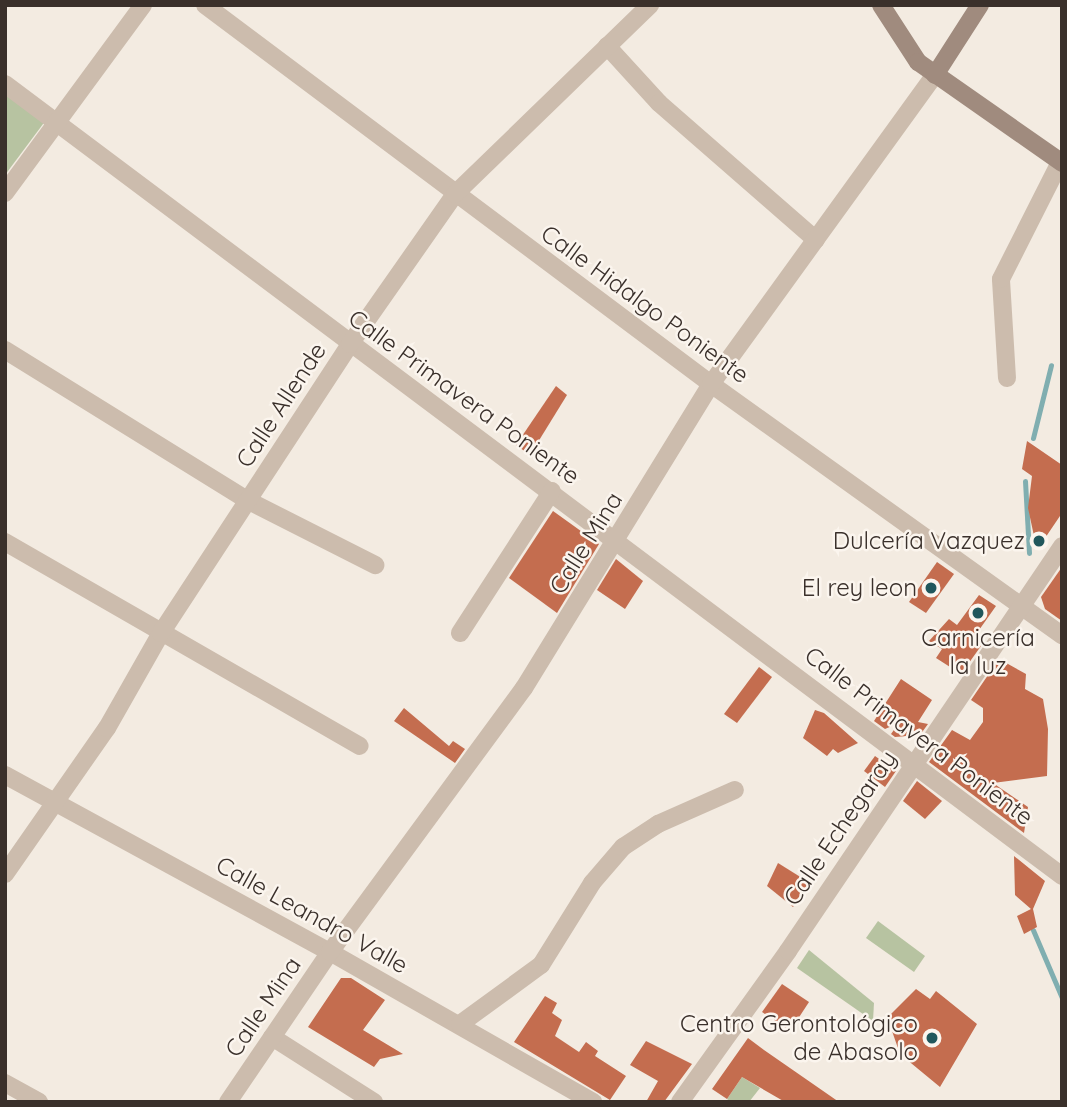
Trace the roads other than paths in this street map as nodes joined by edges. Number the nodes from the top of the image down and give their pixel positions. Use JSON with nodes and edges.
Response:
{"nodes":[{"id":1,"x":143,"y":5,"type":"edge"},
{"id":2,"x":205,"y":5,"type":"edge"},
{"id":3,"x":650,"y":5,"type":"edge"},
{"id":4,"x":881,"y":5,"type":"edge"},
{"id":5,"x":980,"y":5,"type":"edge"},
{"id":6,"x":607,"y":46,"type":"junction"},
{"id":7,"x":935,"y":75,"type":"junction"},
{"id":8,"x":5,"y":84,"type":"edge"},
{"id":9,"x":56,"y":122,"type":"junction"},
{"id":10,"x":1061,"y":162,"type":"edge"},
{"id":11,"x":5,"y":193,"type":"edge"},
{"id":12,"x":455,"y":194,"type":"junction"},
{"id":13,"x":816,"y":240,"type":"junction"},
{"id":14,"x":350,"y":344,"type":"junction"},
{"id":15,"x":5,"y":350,"type":"edge"},
{"id":16,"x":1007,"y":378,"type":"dead end"},
{"id":17,"x":710,"y":384,"type":"junction"},
{"id":18,"x":552,"y":491,"type":"junction"},
{"id":19,"x":247,"y":500,"type":"junction"},
{"id":20,"x":618,"y":540,"type":"junction"},
{"id":21,"x":5,"y":542,"type":"edge"},
{"id":22,"x":1062,"y":546,"type":"edge"},
{"id":23,"x":375,"y":565,"type":"dead end"},
{"id":24,"x":1020,"y":605,"type":"junction"},
{"id":25,"x":161,"y":633,"type":"junction"},
{"id":26,"x":460,"y":633,"type":"dead end"},
{"id":27,"x":1062,"y":635,"type":"edge"},
{"id":28,"x":360,"y":746,"type":"dead end"},
{"id":29,"x":913,"y":761,"type":"junction"},
{"id":30,"x":5,"y":775,"type":"edge"},
{"id":31,"x":735,"y":790,"type":"dead end"},
{"id":32,"x":56,"y":803,"type":"junction"},
{"id":33,"x":5,"y":874,"type":"edge"},
{"id":34,"x":1062,"y":876,"type":"edge"},
{"id":35,"x":330,"y":952,"type":"junction"},
{"id":36,"x":460,"y":1024,"type":"junction"},
{"id":37,"x":272,"y":1037,"type":"junction"},
{"id":38,"x":5,"y":1083,"type":"edge"},
{"id":39,"x":38,"y":1102,"type":"edge"},
{"id":40,"x":228,"y":1102,"type":"edge"},
{"id":41,"x":374,"y":1102,"type":"edge"},
{"id":42,"x":593,"y":1102,"type":"edge"},
{"id":43,"x":680,"y":1102,"type":"edge"}],
"edges":[{"from":1,"to":9,"type":"street"},
{"from":2,"to":12,"type":"street","name":"Calle Hidalgo Poniente"},
{"from":3,"to":6,"type":"street","name":"Calle Allende"},
{"from":4,"to":7,"type":"street"},
{"from":5,"to":7,"type":"street","name":"Calle Mina"},
{"from":6,"to":12,"type":"street","name":"Calle Allende"},
{"from":6,"to":13,"type":"street"},
{"from":7,"to":10,"type":"street"},
{"from":7,"to":13,"type":"street","name":"Calle Mina"},
{"from":8,"to":9,"type":"street","name":"Calle Primavera Poniente"},
{"from":9,"to":11,"type":"street"},
{"from":9,"to":14,"type":"street","name":"Calle Primavera Poniente"},
{"from":10,"to":16,"type":"street"},
{"from":12,"to":14,"type":"street","name":"Calle Allende"},
{"from":12,"to":17,"type":"street","name":"Calle Hidalgo Poniente"},
{"from":13,"to":17,"type":"street","name":"Calle Mina"},
{"from":14,"to":18,"type":"street","name":"Calle Primavera Poniente"},
{"from":14,"to":19,"type":"street","name":"Calle Allende"},
{"from":15,"to":19,"type":"street"},
{"from":17,"to":20,"type":"street","name":"Calle Mina"},
{"from":17,"to":24,"type":"street","name":"Calle Hidalgo Poniente"},
{"from":18,"to":20,"type":"street","name":"Calle Primavera Poniente"},
{"from":18,"to":26,"type":"street"},
{"from":19,"to":23,"type":"street"},
{"from":19,"to":25,"type":"street","name":"Calle Allende"},
{"from":20,"to":29,"type":"street","name":"Calle Primavera Poniente"},
{"from":20,"to":35,"type":"street","name":"Calle Mina"},
{"from":21,"to":25,"type":"street"},
{"from":22,"to":24,"type":"street","name":"Calle Echegaray"},
{"from":24,"to":27,"type":"street","name":"Calle Hidalgo Poniente"},
{"from":24,"to":29,"type":"street","name":"Calle Echegaray"},
{"from":25,"to":28,"type":"street"},
{"from":25,"to":32,"type":"street","name":"Calle Allende"},
{"from":29,"to":34,"type":"street","name":"Calle Primavera Poniente"},
{"from":29,"to":43,"type":"street","name":"Calle Echegaray"},
{"from":30,"to":32,"type":"street","name":"Calle Leandro Valle"},
{"from":31,"to":36,"type":"street"},
{"from":32,"to":33,"type":"street","name":"Calle Allende"},
{"from":32,"to":35,"type":"street","name":"Calle Leandro Valle"},
{"from":35,"to":36,"type":"street","name":"Calle Leandro Valle"},
{"from":35,"to":37,"type":"street","name":"Calle Mina"},
{"from":36,"to":42,"type":"street","name":"Calle Leandro Valle"},
{"from":37,"to":40,"type":"street","name":"Calle Mina"},
{"from":37,"to":41,"type":"street"},
{"from":38,"to":39,"type":"street"}]}
